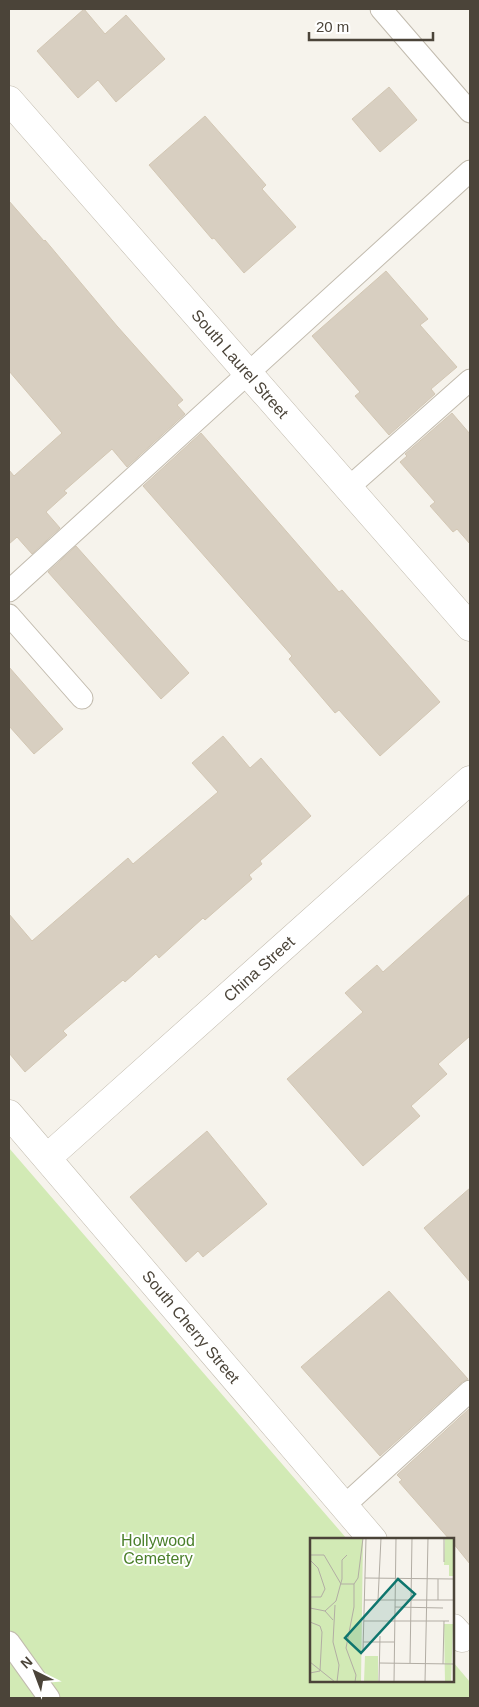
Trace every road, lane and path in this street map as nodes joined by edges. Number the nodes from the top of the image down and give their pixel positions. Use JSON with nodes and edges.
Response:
{"nodes":[{"id":1,"x":381,"y":9,"type":"edge"},
{"id":2,"x":9,"y":100,"type":"edge"},
{"id":3,"x":470,"y":112,"type":"edge"},
{"id":4,"x":470,"y":172,"type":"edge"},
{"id":5,"x":248,"y":373,"type":"junction"},
{"id":6,"x":470,"y":380,"type":"edge"},
{"id":7,"x":348,"y":488,"type":"junction"},
{"id":8,"x":9,"y":590,"type":"edge"},
{"id":9,"x":9,"y":615,"type":"edge"},
{"id":10,"x":470,"y":627,"type":"edge"},
{"id":11,"x":82,"y":698,"type":"dead end"},
{"id":12,"x":470,"y":780,"type":"edge"},
{"id":13,"x":9,"y":1114,"type":"edge"},
{"id":14,"x":47,"y":1158,"type":"junction"},
{"id":15,"x":470,"y":1391,"type":"edge"},
{"id":16,"x":344,"y":1506,"type":"junction"},
{"id":17,"x":372,"y":1538,"type":"edge"},
{"id":18,"x":9,"y":1642,"type":"edge"},
{"id":19,"x":49,"y":1698,"type":"edge"}],
"edges":[{"from":1,"to":3,"type":"lane"},
{"from":2,"to":5,"type":"street","name":"South Laurel Street"},
{"from":4,"to":5,"type":"lane"},
{"from":5,"to":7,"type":"street","name":"South Laurel Street"},
{"from":5,"to":8,"type":"lane"},
{"from":6,"to":7,"type":"lane"},
{"from":7,"to":10,"type":"street","name":"South Laurel Street"},
{"from":9,"to":11,"type":"lane"},
{"from":12,"to":14,"type":"street","name":"China Street"},
{"from":13,"to":14,"type":"street","name":"South Cherry Street"},
{"from":14,"to":16,"type":"street","name":"South Cherry Street"},
{"from":15,"to":16,"type":"lane"},
{"from":16,"to":17,"type":"street","name":"South Cherry Street"},
{"from":18,"to":19,"type":"lane"}]}
